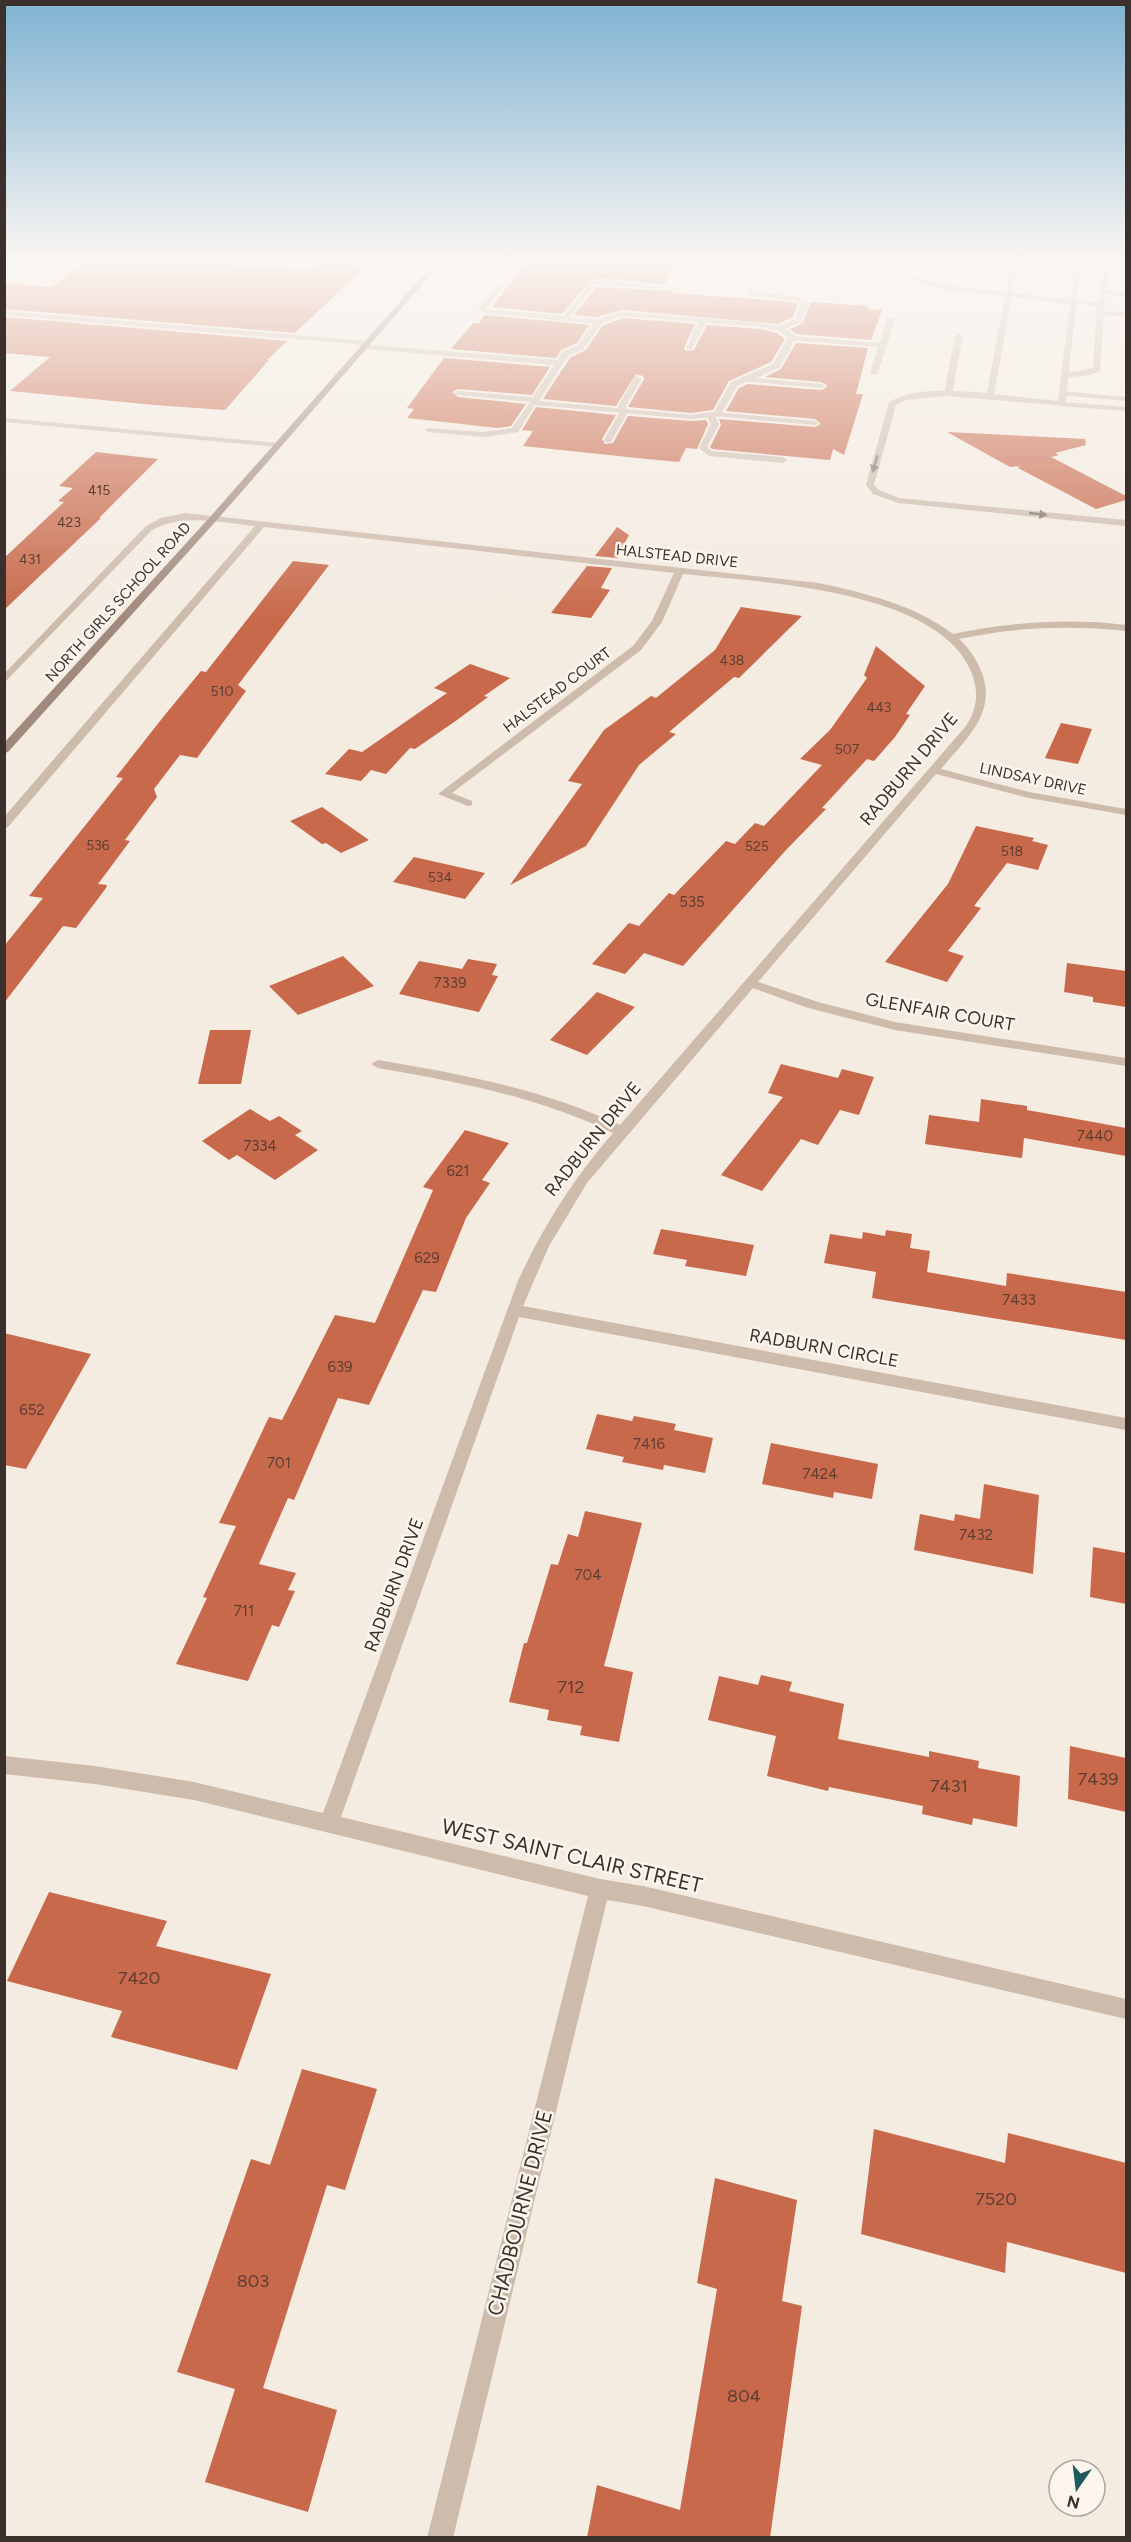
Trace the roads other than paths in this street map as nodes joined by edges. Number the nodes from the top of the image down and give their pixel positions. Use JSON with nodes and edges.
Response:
{"nodes":[{"id":1,"x":335,"y":381,"type":"edge"},
{"id":2,"x":548,"y":381,"type":"edge"},
{"id":3,"x":637,"y":381,"type":"edge"},
{"id":4,"x":741,"y":381,"type":"edge"},
{"id":5,"x":762,"y":381,"type":"edge"},
{"id":6,"x":951,"y":381,"type":"edge"},
{"id":7,"x":993,"y":381,"type":"edge"},
{"id":8,"x":1064,"y":381,"type":"edge"},
{"id":9,"x":821,"y":386,"type":"dead end"},
{"id":10,"x":458,"y":393,"type":"dead end"},
{"id":11,"x":1063,"y":393,"type":"junction"},
{"id":12,"x":948,"y":394,"type":"junction"},
{"id":13,"x":990,"y":397,"type":"junction"},
{"id":14,"x":1126,"y":399,"type":"edge"},
{"id":15,"x":535,"y":401,"type":"junction"},
{"id":16,"x":1062,"y":404,"type":"junction"},
{"id":17,"x":622,"y":410,"type":"junction"},
{"id":18,"x":1126,"y":410,"type":"edge"},
{"id":19,"x":714,"y":415,"type":"junction"},
{"id":20,"x":4,"y":420,"type":"edge"},
{"id":21,"x":815,"y":423,"type":"dead end"},
{"id":22,"x":428,"y":430,"type":"dead end"},
{"id":23,"x":608,"y":440,"type":"dead end"},
{"id":24,"x":279,"y":445,"type":"junction"},
{"id":25,"x":783,"y":460,"type":"dead end"},
{"id":26,"x":213,"y":519,"type":"junction"},
{"id":27,"x":1126,"y":523,"type":"edge"},
{"id":28,"x":262,"y":524,"type":"junction"},
{"id":29,"x":680,"y":571,"type":"junction"},
{"id":30,"x":1126,"y":628,"type":"edge"},
{"id":31,"x":950,"y":638,"type":"junction"},
{"id":32,"x":4,"y":680,"type":"edge"},
{"id":33,"x":4,"y":750,"type":"edge"},
{"id":34,"x":934,"y":770,"type":"junction"},
{"id":35,"x":468,"y":803,"type":"dead end"},
{"id":36,"x":1126,"y":812,"type":"edge"},
{"id":37,"x":4,"y":825,"type":"edge"},
{"id":38,"x":750,"y":983,"type":"junction"},
{"id":39,"x":1126,"y":1062,"type":"edge"},
{"id":40,"x":378,"y":1064,"type":"dead end"},
{"id":41,"x":622,"y":1131,"type":"junction"},
{"id":42,"x":514,"y":1310,"type":"junction"},
{"id":43,"x":1126,"y":1424,"type":"edge"},
{"id":44,"x":4,"y":1765,"type":"edge"},
{"id":45,"x":329,"y":1823,"type":"junction"},
{"id":46,"x":600,"y":1889,"type":"junction"},
{"id":47,"x":1126,"y":2009,"type":"edge"},
{"id":48,"x":440,"y":2538,"type":"edge"}],
"edges":[{"from":1,"to":24,"type":"main road"},
{"from":2,"to":15,"type":"street"},
{"from":3,"to":17,"type":"street"},
{"from":4,"to":19,"type":"street"},
{"from":5,"to":9,"type":"street"},
{"from":6,"to":12,"type":"street"},
{"from":7,"to":13,"type":"street"},
{"from":8,"to":11,"type":"street"},
{"from":10,"to":15,"type":"street"},
{"from":11,"to":14,"type":"street"},
{"from":11,"to":16,"type":"street"},
{"from":12,"to":13,"type":"street"},
{"from":12,"to":27,"type":"street","one_way":true},
{"from":13,"to":16,"type":"street"},
{"from":15,"to":17,"type":"street"},
{"from":15,"to":22,"type":"street"},
{"from":16,"to":18,"type":"street"},
{"from":17,"to":19,"type":"street"},
{"from":17,"to":23,"type":"street"},
{"from":19,"to":21,"type":"street"},
{"from":19,"to":25,"type":"street"},
{"from":20,"to":24,"type":"street"},
{"from":24,"to":26,"type":"main road"},
{"from":26,"to":28,"type":"street","name":"HALSTEAD DRIVE"},
{"from":26,"to":32,"type":"street","name":"NORTH GIRLS SCHOOL ROAD"},
{"from":26,"to":33,"type":"main road","name":"NORTH GIRLS SCHOOL ROAD"},
{"from":28,"to":29,"type":"street","name":"HALSTEAD DRIVE"},
{"from":28,"to":37,"type":"street"},
{"from":29,"to":31,"type":"street","name":"HALSTEAD DRIVE"},
{"from":29,"to":35,"type":"street","name":"HALSTEAD COURT"},
{"from":30,"to":31,"type":"street"},
{"from":31,"to":34,"type":"street","name":"RADBURN DRIVE"},
{"from":34,"to":36,"type":"street","name":"LINDSAY DRIVE"},
{"from":34,"to":38,"type":"street","name":"RADBURN DRIVE"},
{"from":38,"to":39,"type":"street","name":"GLENFAIR COURT"},
{"from":38,"to":41,"type":"street","name":"RADBURN DRIVE"},
{"from":40,"to":41,"type":"street"},
{"from":41,"to":42,"type":"street","name":"RADBURN DRIVE"},
{"from":42,"to":43,"type":"street","name":"RADBURN CIRCLE"},
{"from":42,"to":45,"type":"street","name":"RADBURN DRIVE"},
{"from":44,"to":45,"type":"street","name":"WEST SAINT CLAIR STREET"},
{"from":45,"to":46,"type":"street","name":"WEST SAINT CLAIR STREET"},
{"from":46,"to":47,"type":"street","name":"WEST SAINT CLAIR STREET"},
{"from":46,"to":48,"type":"street","name":"CHADBOURNE DRIVE"}]}
